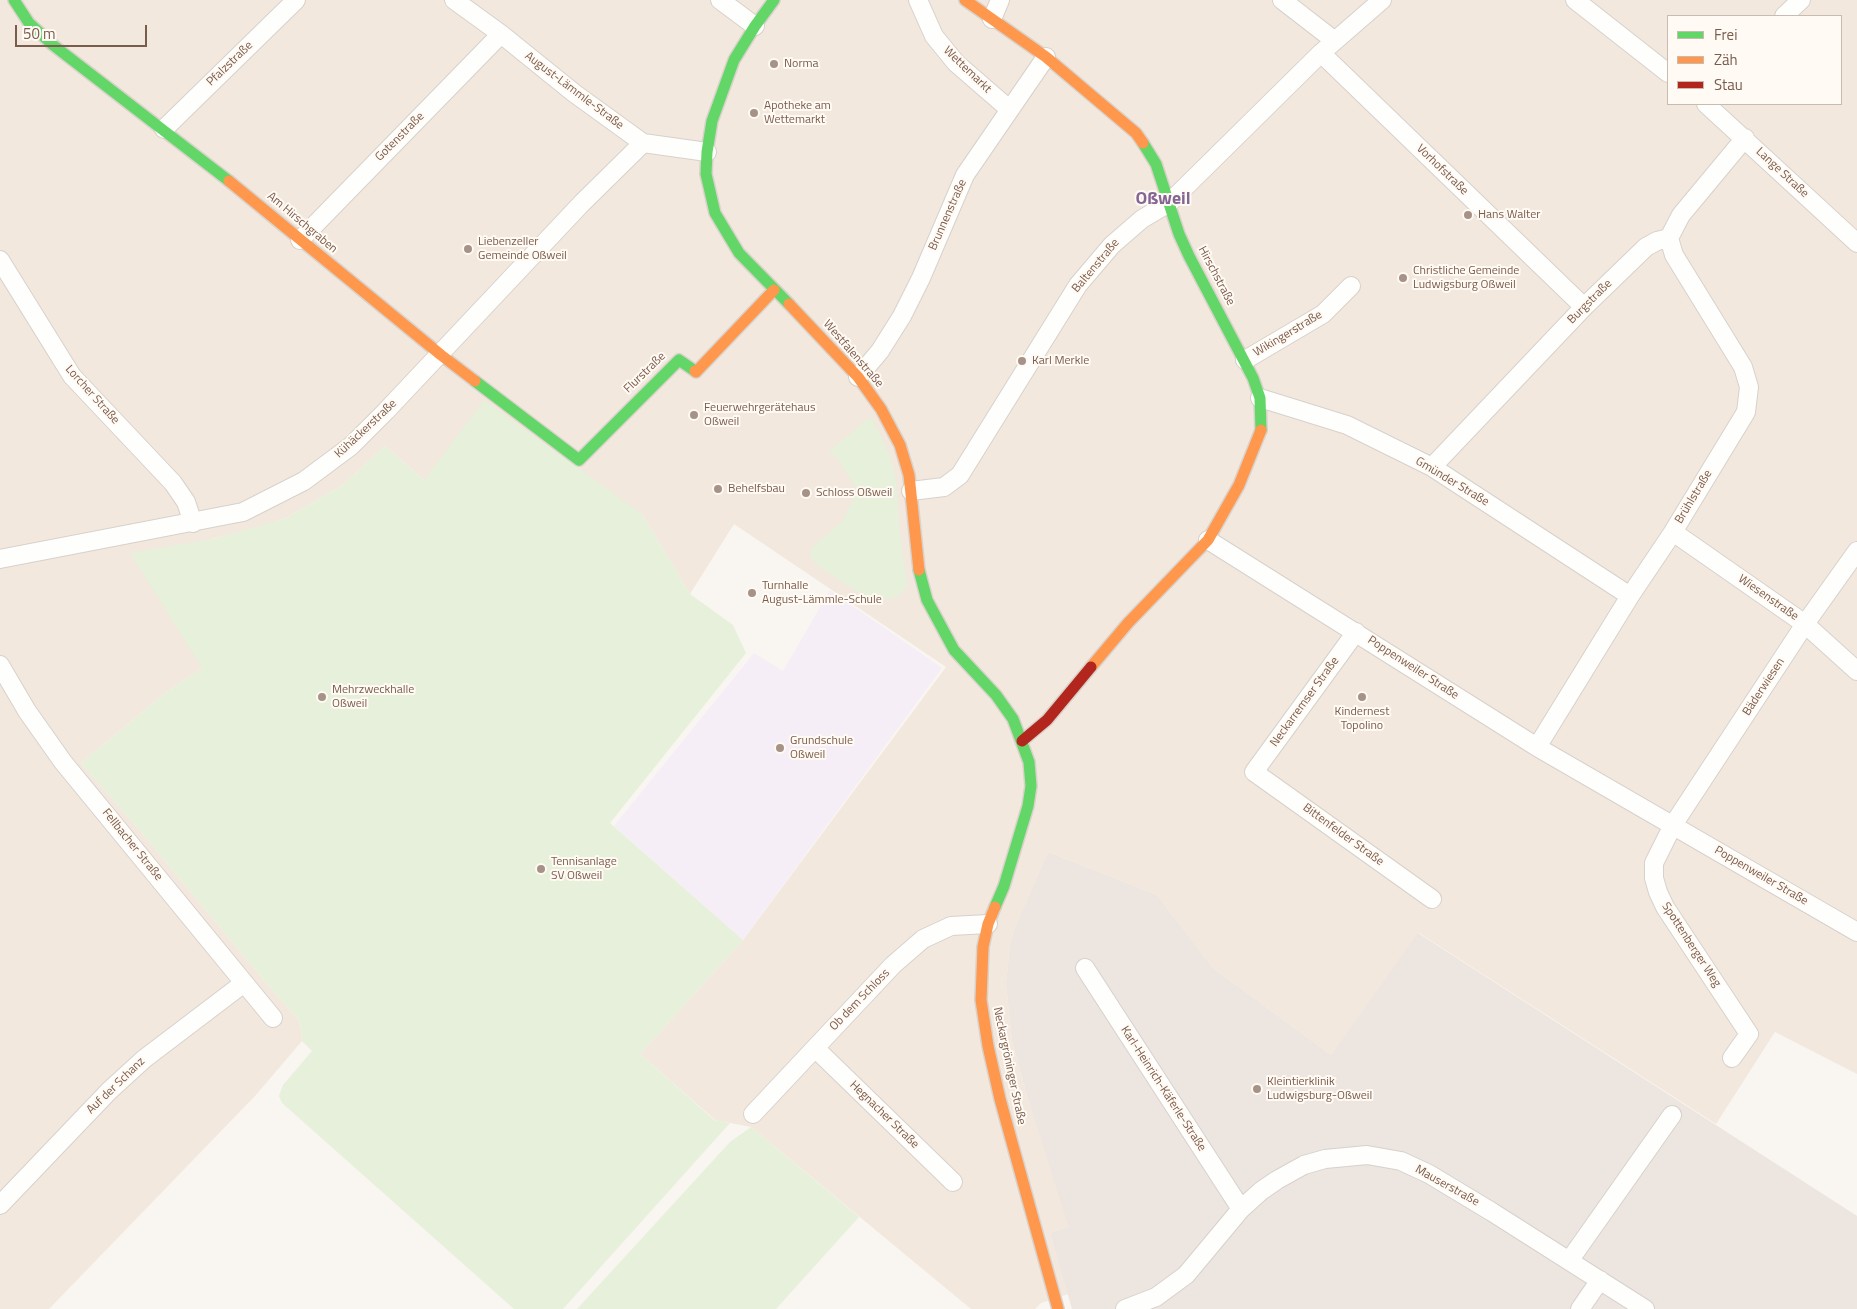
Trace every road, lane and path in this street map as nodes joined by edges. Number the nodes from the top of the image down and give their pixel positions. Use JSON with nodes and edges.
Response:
{"nodes":[{"id":1,"x":14,"y":0,"type":"edge"},
{"id":2,"x":296,"y":0,"type":"edge"},
{"id":3,"x":454,"y":0,"type":"edge"},
{"id":4,"x":720,"y":0,"type":"edge"},
{"id":5,"x":774,"y":0,"type":"edge"},
{"id":6,"x":918,"y":0,"type":"edge"},
{"id":7,"x":964,"y":0,"type":"edge"},
{"id":8,"x":1000,"y":0,"type":"edge"},
{"id":9,"x":1282,"y":0,"type":"edge"},
{"id":10,"x":1382,"y":0,"type":"edge"},
{"id":11,"x":1575,"y":0,"type":"edge"},
{"id":12,"x":1801,"y":0,"type":"edge"},
{"id":13,"x":1785,"y":15,"type":"edge"},
{"id":14,"x":992,"y":19,"type":"junction"},
{"id":15,"x":755,"y":26,"type":"junction"},
{"id":16,"x":501,"y":34,"type":"junction"},
{"id":17,"x":1335,"y":42,"type":"junction"},
{"id":18,"x":1321,"y":53,"type":"junction"},
{"id":19,"x":1046,"y":57,"type":"junction"},
{"id":20,"x":1667,"y":72,"type":"edge"},
{"id":21,"x":1707,"y":105,"type":"edge"},
{"id":22,"x":1009,"y":110,"type":"junction"},
{"id":23,"x":164,"y":129,"type":"junction"},
{"id":24,"x":1744,"y":138,"type":"junction"},
{"id":25,"x":642,"y":143,"type":"junction"},
{"id":26,"x":707,"y":152,"type":"junction"},
{"id":27,"x":1169,"y":203,"type":"junction"},
{"id":28,"x":1669,"y":238,"type":"junction"},
{"id":29,"x":300,"y":240,"type":"junction"},
{"id":30,"x":1857,"y":243,"type":"edge"},
{"id":31,"x":0,"y":260,"type":"edge"},
{"id":32,"x":1351,"y":286,"type":"dead end"},
{"id":33,"x":774,"y":290,"type":"junction"},
{"id":34,"x":1584,"y":307,"type":"junction"},
{"id":35,"x":441,"y":355,"type":"junction"},
{"id":36,"x":1245,"y":360,"type":"junction"},
{"id":37,"x":858,"y":377,"type":"junction"},
{"id":38,"x":1260,"y":398,"type":"junction"},
{"id":39,"x":579,"y":460,"type":"joint"},
{"id":40,"x":1432,"y":467,"type":"junction"},
{"id":41,"x":910,"y":491,"type":"junction"},
{"id":42,"x":193,"y":523,"type":"junction"},
{"id":43,"x":1673,"y":532,"type":"junction"},
{"id":44,"x":1208,"y":540,"type":"junction"},
{"id":45,"x":1857,"y":551,"type":"edge"},
{"id":46,"x":0,"y":560,"type":"edge"},
{"id":47,"x":1630,"y":596,"type":"junction"},
{"id":48,"x":1805,"y":624,"type":"junction"},
{"id":49,"x":1356,"y":632,"type":"junction"},
{"id":50,"x":0,"y":665,"type":"edge"},
{"id":51,"x":1857,"y":671,"type":"edge"},
{"id":52,"x":1022,"y":740,"type":"junction"},
{"id":53,"x":1537,"y":747,"type":"junction"},
{"id":54,"x":1254,"y":772,"type":"joint"},
{"id":55,"x":1673,"y":824,"type":"junction"},
{"id":56,"x":1432,"y":899,"type":"dead end"},
{"id":57,"x":988,"y":924,"type":"junction"},
{"id":58,"x":1857,"y":932,"type":"edge"},
{"id":59,"x":1085,"y":968,"type":"dead end"},
{"id":60,"x":244,"y":983,"type":"junction"},
{"id":61,"x":273,"y":1018,"type":"dead end"},
{"id":62,"x":815,"y":1048,"type":"junction"},
{"id":63,"x":1732,"y":1058,"type":"dead end"},
{"id":64,"x":753,"y":1114,"type":"dead end"},
{"id":65,"x":1672,"y":1115,"type":"dead end"},
{"id":66,"x":954,"y":1182,"type":"dead end"},
{"id":67,"x":0,"y":1204,"type":"edge"},
{"id":68,"x":1241,"y":1209,"type":"junction"},
{"id":69,"x":1569,"y":1261,"type":"junction"},
{"id":70,"x":1600,"y":1280,"type":"junction"},
{"id":71,"x":1058,"y":1309,"type":"edge"},
{"id":72,"x":1126,"y":1309,"type":"edge"},
{"id":73,"x":1580,"y":1309,"type":"edge"},
{"id":74,"x":1645,"y":1309,"type":"edge"}],
"edges":[{"from":1,"to":23,"type":"street","name":"Am Hirschgraben"},
{"from":2,"to":23,"type":"street","name":"Pfalzstraße"},
{"from":3,"to":16,"type":"street","name":"August-Lämmle-Straße"},
{"from":4,"to":15,"type":"street"},
{"from":5,"to":15,"type":"street","name":"Westfalenstraße"},
{"from":6,"to":22,"type":"street","name":"Wettemarkt"},
{"from":7,"to":14,"type":"street"},
{"from":8,"to":14,"type":"street"},
{"from":9,"to":17,"type":"street"},
{"from":10,"to":17,"type":"street","name":"Baltenstraße"},
{"from":11,"to":20,"type":"street"},
{"from":12,"to":13,"type":"street"},
{"from":14,"to":19,"type":"street"},
{"from":15,"to":26,"type":"street","name":"Westfalenstraße"},
{"from":16,"to":25,"type":"street","name":"August-Lämmle-Straße"},
{"from":16,"to":29,"type":"street","name":"Gotenstraße"},
{"from":17,"to":18,"type":"street","name":"Baltenstraße"},
{"from":18,"to":27,"type":"street","name":"Baltenstraße"},
{"from":18,"to":34,"type":"street","name":"Vorhofstraße"},
{"from":19,"to":22,"type":"street","name":"Brunnenstraße"},
{"from":19,"to":27,"type":"street","name":"Hirschstraße"},
{"from":21,"to":24,"type":"street","name":"Lange Straße"},
{"from":22,"to":37,"type":"street","name":"Brunnenstraße"},
{"from":23,"to":29,"type":"street","name":"Am Hirschgraben"},
{"from":24,"to":28,"type":"street"},
{"from":24,"to":30,"type":"street","name":"Lange Straße"},
{"from":25,"to":26,"type":"street","name":"August-Lämmle-Straße"},
{"from":25,"to":35,"type":"street","name":"Kühäckerstraße"},
{"from":26,"to":33,"type":"street","name":"Westfalenstraße"},
{"from":27,"to":36,"type":"street","name":"Hirschstraße"},
{"from":27,"to":41,"type":"street","name":"Baltenstraße"},
{"from":28,"to":34,"type":"street","name":"Burgstraße"},
{"from":28,"to":43,"type":"street","name":"Brühlstraße"},
{"from":29,"to":35,"type":"street","name":"Am Hirschgraben"},
{"from":31,"to":42,"type":"street","name":"Lorcher Straße"},
{"from":32,"to":36,"type":"street","name":"Wikingerstraße"},
{"from":33,"to":37,"type":"street","name":"Westfalenstraße"},
{"from":33,"to":39,"type":"street","name":"Flurstraße"},
{"from":34,"to":40,"type":"street","name":"Burgstraße"},
{"from":35,"to":39,"type":"street","name":"Am Hirschgraben"},
{"from":35,"to":42,"type":"street","name":"Kühäckerstraße"},
{"from":36,"to":38,"type":"street","name":"Hirschstraße"},
{"from":37,"to":41,"type":"street","name":"Westfalenstraße"},
{"from":38,"to":40,"type":"street","name":"Gmünder Straße"},
{"from":38,"to":44,"type":"street","name":"Hirschstraße"},
{"from":40,"to":47,"type":"street","name":"Gmünder Straße"},
{"from":41,"to":52,"type":"street","name":"Westfalenstraße"},
{"from":42,"to":46,"type":"street","name":"Kühäckerstraße"},
{"from":43,"to":47,"type":"street","name":"Brühlstraße"},
{"from":43,"to":48,"type":"street","name":"Wiesenstraße"},
{"from":44,"to":49,"type":"street","name":"Poppenweiler Straße"},
{"from":44,"to":52,"type":"street"},
{"from":45,"to":48,"type":"street","name":"Bäderwiesen"},
{"from":47,"to":53,"type":"street","name":"Brühlstraße"},
{"from":48,"to":51,"type":"street","name":"Wiesenstraße"},
{"from":48,"to":55,"type":"street","name":"Bäderwiesen"},
{"from":49,"to":53,"type":"street","name":"Poppenweiler Straße"},
{"from":49,"to":54,"type":"street","name":"Neckarremser Straße"},
{"from":50,"to":60,"type":"street","name":"Fellbacher Straße"},
{"from":52,"to":57,"type":"street","name":"Neckargröninger Straße"},
{"from":53,"to":55,"type":"street","name":"Poppenweiler Straße"},
{"from":54,"to":56,"type":"street","name":"Bittenfelder Straße"},
{"from":55,"to":58,"type":"street","name":"Poppenweiler Straße"},
{"from":55,"to":63,"type":"street","name":"Spottenberger Weg"},
{"from":57,"to":62,"type":"street","name":"Ob dem Schloss"},
{"from":57,"to":71,"type":"street","name":"Neckargröninger Straße"},
{"from":59,"to":68,"type":"street","name":"Karl-Heinrich-Käferle-Straße"},
{"from":60,"to":61,"type":"street","name":"Fellbacher Straße"},
{"from":60,"to":67,"type":"street","name":"Auf der Schanz"},
{"from":62,"to":64,"type":"street","name":"Ob dem Schloss"},
{"from":62,"to":66,"type":"street","name":"Hegnacher Straße"},
{"from":65,"to":69,"type":"street"},
{"from":68,"to":69,"type":"street","name":"Mauserstraße"},
{"from":68,"to":72,"type":"street","name":"Mauserstraße"},
{"from":69,"to":70,"type":"street","name":"Mauserstraße"},
{"from":70,"to":73,"type":"street"},
{"from":70,"to":74,"type":"street","name":"Mauserstraße"}]}
